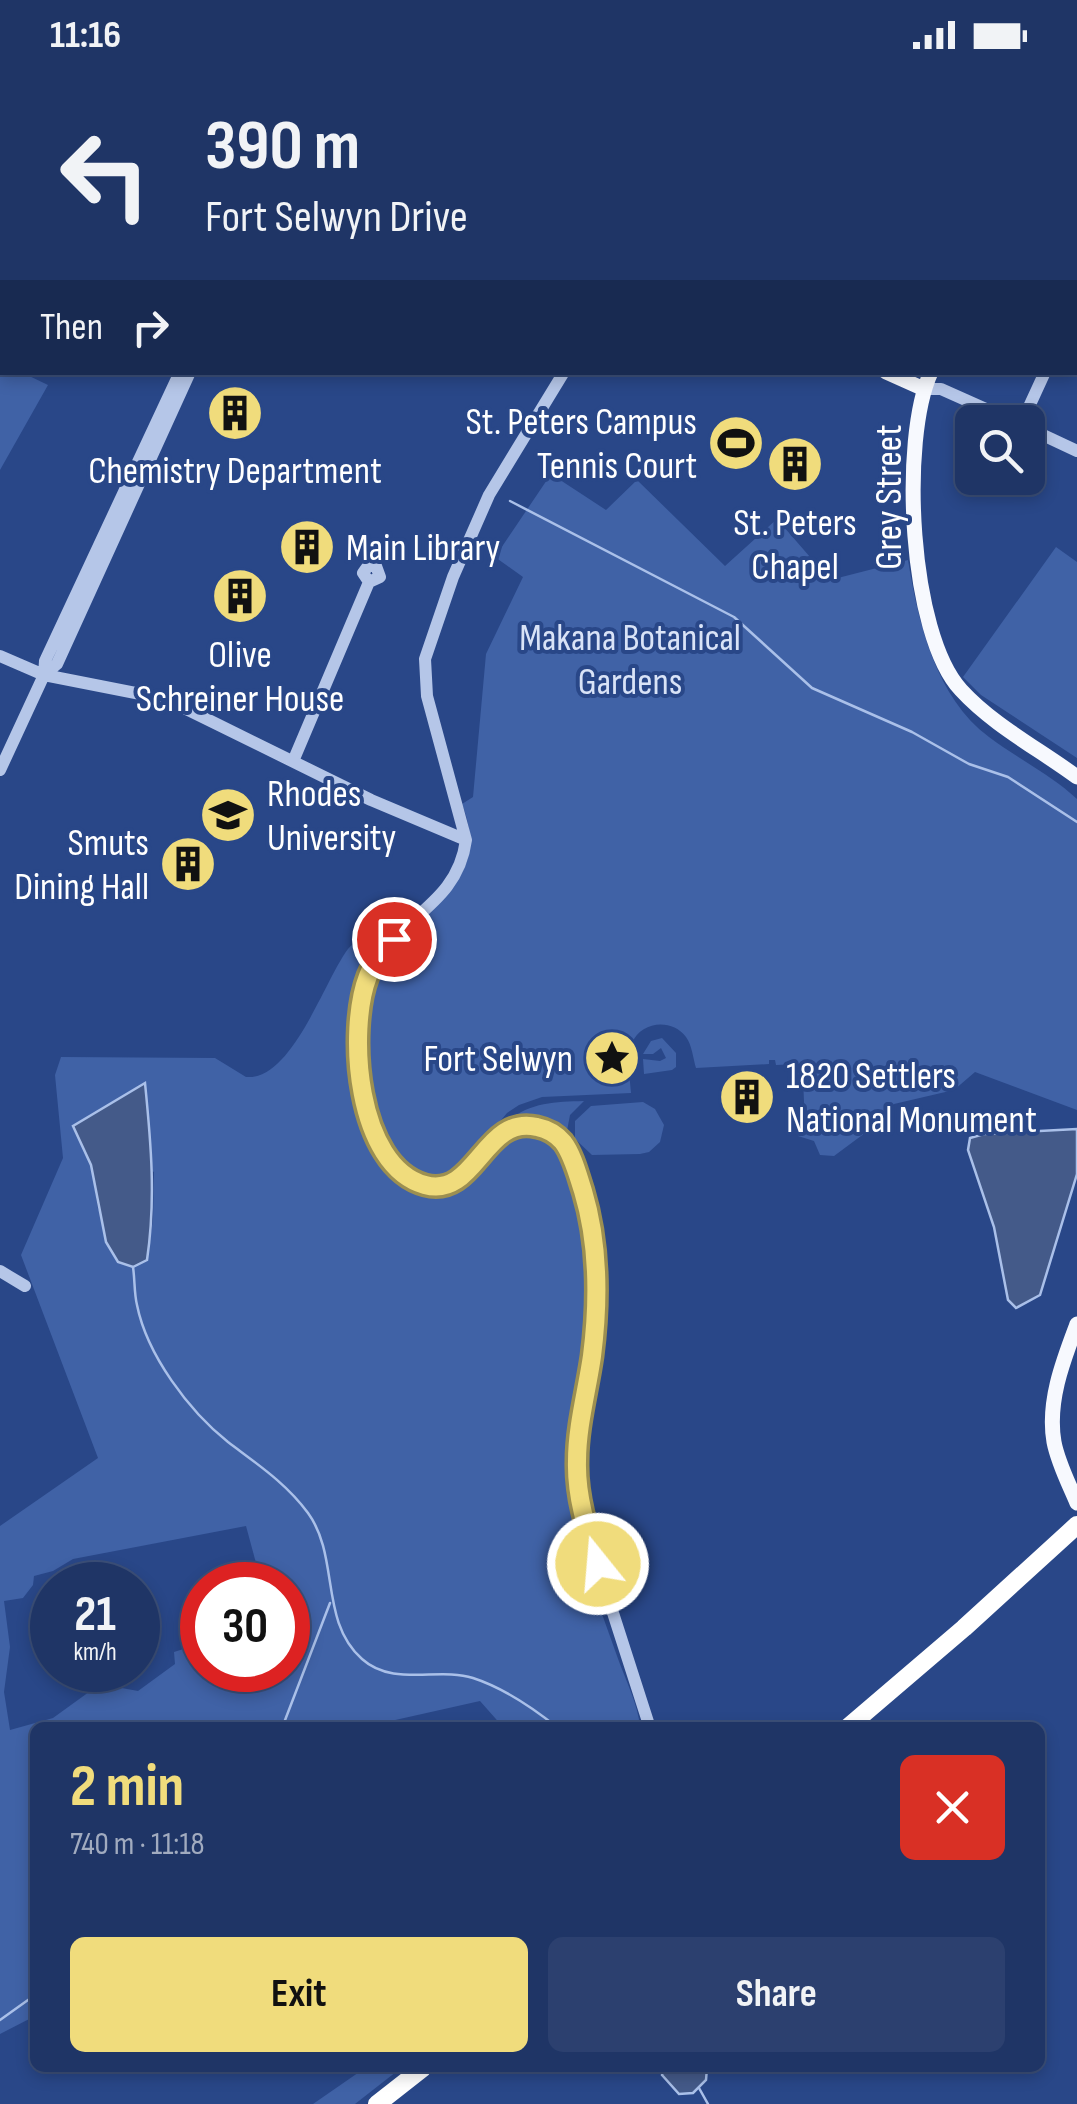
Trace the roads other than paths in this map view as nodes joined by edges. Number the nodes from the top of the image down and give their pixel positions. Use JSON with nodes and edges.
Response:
{"nodes":[{"id":1,"x":179,"y":375,"type":"edge"},
{"id":2,"x":189,"y":375,"type":"edge"},
{"id":3,"x":562,"y":375,"type":"edge"},
{"id":4,"x":902,"y":375,"type":"edge"},
{"id":5,"x":1042,"y":375,"type":"edge"},
{"id":6,"x":929,"y":380,"type":"edge"},
{"id":7,"x":983,"y":405,"type":"edge"},
{"id":8,"x":1028,"y":405,"type":"edge"},
{"id":9,"x":1045,"y":436,"type":"edge"},
{"id":10,"x":1077,"y":451,"type":"edge"},
{"id":11,"x":369,"y":582,"type":"dead end"},
{"id":12,"x":0,"y":656,"type":"edge"},
{"id":13,"x":44,"y":675,"type":"junction"},
{"id":14,"x":294,"y":759,"type":"junction"},
{"id":15,"x":0,"y":770,"type":"edge"},
{"id":16,"x":1077,"y":777,"type":"edge"},
{"id":17,"x":466,"y":840,"type":"junction"},
{"id":18,"x":0,"y":1270,"type":"edge"},
{"id":19,"x":25,"y":1286,"type":"dead end"},
{"id":20,"x":1077,"y":1324,"type":"edge"},
{"id":21,"x":1077,"y":1503,"type":"edge"},
{"id":22,"x":1077,"y":1524,"type":"edge"},
{"id":23,"x":648,"y":1722,"type":"edge"},
{"id":24,"x":854,"y":1722,"type":"edge"},
{"id":25,"x":418,"y":2072,"type":"edge"},
{"id":26,"x":377,"y":2104,"type":"edge"}],
"edges":[{"from":1,"to":13,"type":"street"},
{"from":2,"to":13,"type":"street"},
{"from":3,"to":17,"type":"street"},
{"from":4,"to":6,"type":"main road"},
{"from":5,"to":8,"type":"street"},
{"from":6,"to":7,"type":"street"},
{"from":6,"to":16,"type":"main road","name":"Grey Street"},
{"from":9,"to":10,"type":"street"},
{"from":11,"to":14,"type":"street"},
{"from":12,"to":13,"type":"street"},
{"from":13,"to":14,"type":"street"},
{"from":13,"to":15,"type":"street"},
{"from":14,"to":17,"type":"street"},
{"from":17,"to":23,"type":"street"},
{"from":18,"to":19,"type":"street"},
{"from":20,"to":21,"type":"main road"},
{"from":22,"to":24,"type":"highway"},
{"from":25,"to":26,"type":"highway"}]}
